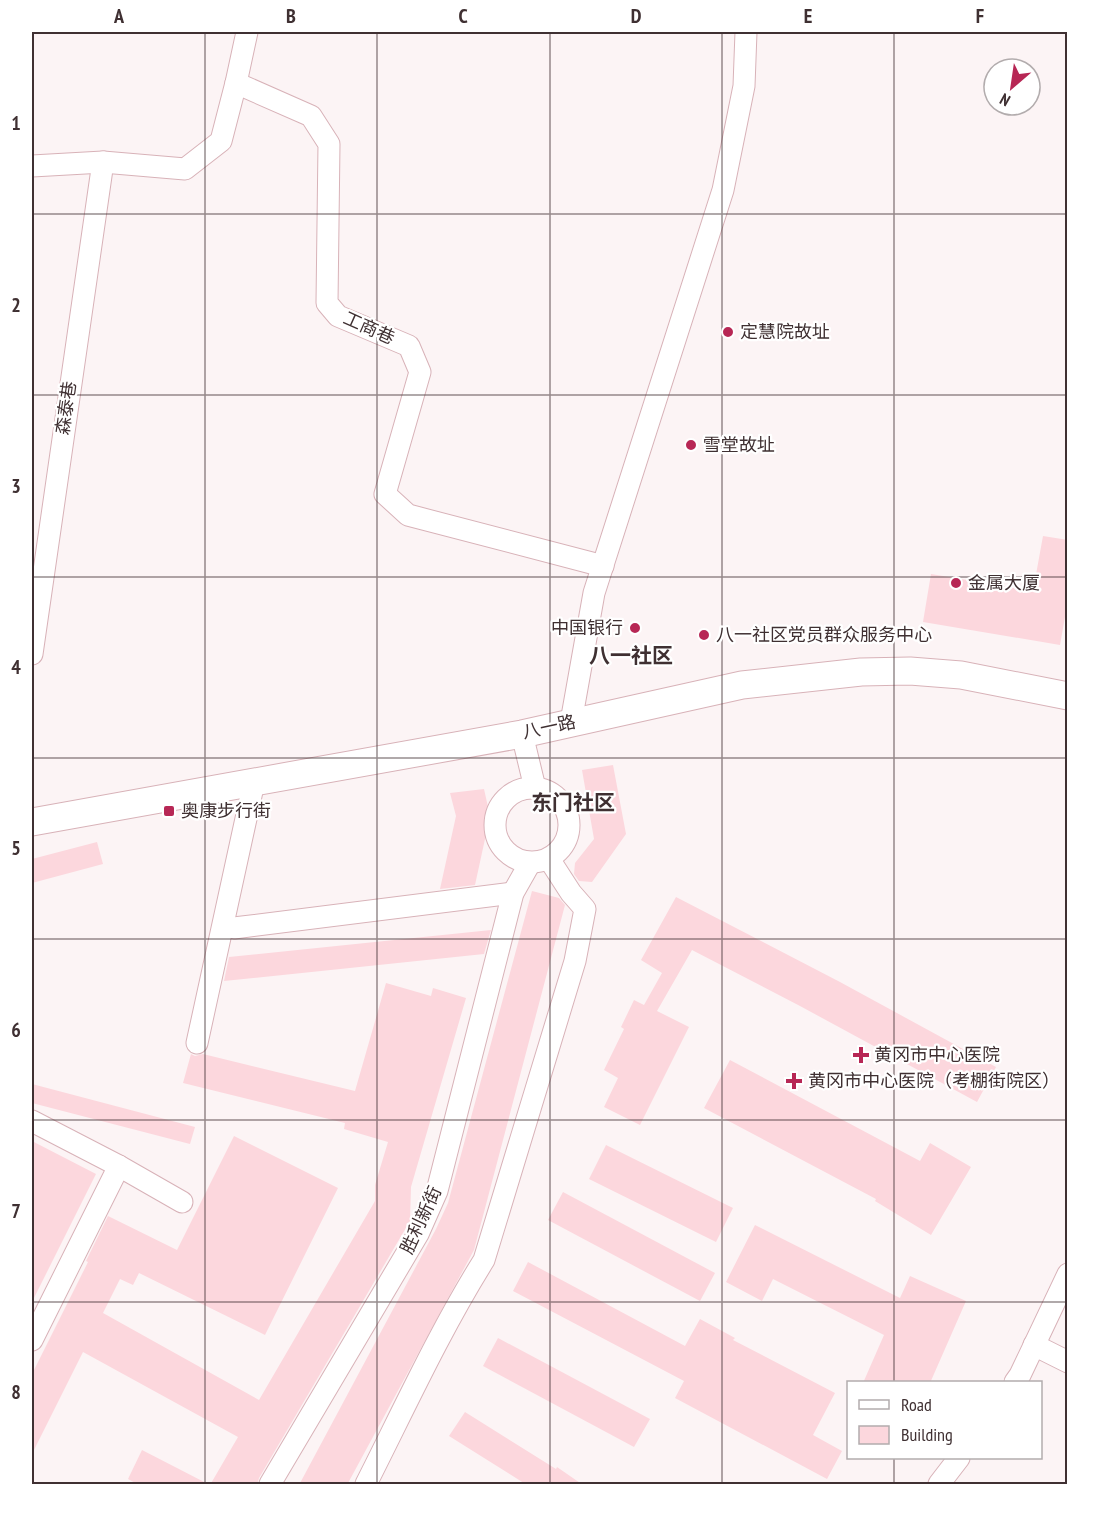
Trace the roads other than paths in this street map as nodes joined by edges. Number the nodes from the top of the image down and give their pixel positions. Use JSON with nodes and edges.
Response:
{"nodes":[{"id":1,"x":247,"y":32,"type":"edge"},
{"id":2,"x":746,"y":32,"type":"edge"},
{"id":3,"x":236,"y":83,"type":"junction"},
{"id":4,"x":103,"y":162,"type":"junction"},
{"id":5,"x":32,"y":166,"type":"edge"},
{"id":6,"x":603,"y":566,"type":"junction"},
{"id":7,"x":37,"y":570,"type":"edge"},
{"id":8,"x":32,"y":654,"type":"edge"},
{"id":9,"x":1068,"y":696,"type":"edge"},
{"id":10,"x":571,"y":722,"type":"junction"},
{"id":11,"x":522,"y":734,"type":"junction"},
{"id":12,"x":254,"y":782,"type":"junction"},
{"id":13,"x":535,"y":788,"type":"junction"},
{"id":14,"x":32,"y":822,"type":"edge"},
{"id":15,"x":540,"y":861,"type":"junction"},
{"id":16,"x":513,"y":893,"type":"junction"},
{"id":17,"x":234,"y":928,"type":"dead end"},
{"id":18,"x":197,"y":1043,"type":"dead end"},
{"id":19,"x":32,"y":1121,"type":"edge"},
{"id":20,"x":119,"y":1166,"type":"junction"},
{"id":21,"x":182,"y":1202,"type":"dead end"},
{"id":22,"x":1068,"y":1274,"type":"edge"},
{"id":23,"x":32,"y":1340,"type":"edge"},
{"id":24,"x":1034,"y":1345,"type":"junction"},
{"id":25,"x":1068,"y":1362,"type":"edge"},
{"id":26,"x":1016,"y":1381,"type":"edge"},
{"id":27,"x":958,"y":1459,"type":"edge"},
{"id":28,"x":375,"y":1475,"type":"edge"},
{"id":29,"x":270,"y":1485,"type":"edge"},
{"id":30,"x":939,"y":1485,"type":"edge"}],
"edges":[{"from":1,"to":3,"type":"street"},
{"from":2,"to":6,"type":"street"},
{"from":3,"to":4,"type":"street"},
{"from":3,"to":6,"type":"street","name":"工商巷"},
{"from":4,"to":5,"type":"street"},
{"from":4,"to":7,"type":"street","name":"森泰巷"},
{"from":6,"to":10,"type":"street"},
{"from":7,"to":8,"type":"street","name":"森泰巷"},
{"from":9,"to":10,"type":"main road","name":"八一路"},
{"from":10,"to":11,"type":"main road","name":"八一路"},
{"from":11,"to":12,"type":"main road","name":"八一路"},
{"from":11,"to":13,"type":"street"},
{"from":12,"to":14,"type":"main road","name":"八一路"},
{"from":12,"to":18,"type":"street"},
{"from":13,"to":15,"type":"street"},
{"from":13,"to":15,"type":"street"},
{"from":15,"to":16,"type":"street","name":"胜利新街"},
{"from":15,"to":28,"type":"street"},
{"from":16,"to":17,"type":"street"},
{"from":16,"to":29,"type":"street","name":"胜利新街"},
{"from":19,"to":20,"type":"street"},
{"from":20,"to":21,"type":"street"},
{"from":20,"to":23,"type":"street"},
{"from":22,"to":24,"type":"street"},
{"from":24,"to":25,"type":"street"},
{"from":24,"to":26,"type":"street"},
{"from":27,"to":30,"type":"street"}]}
